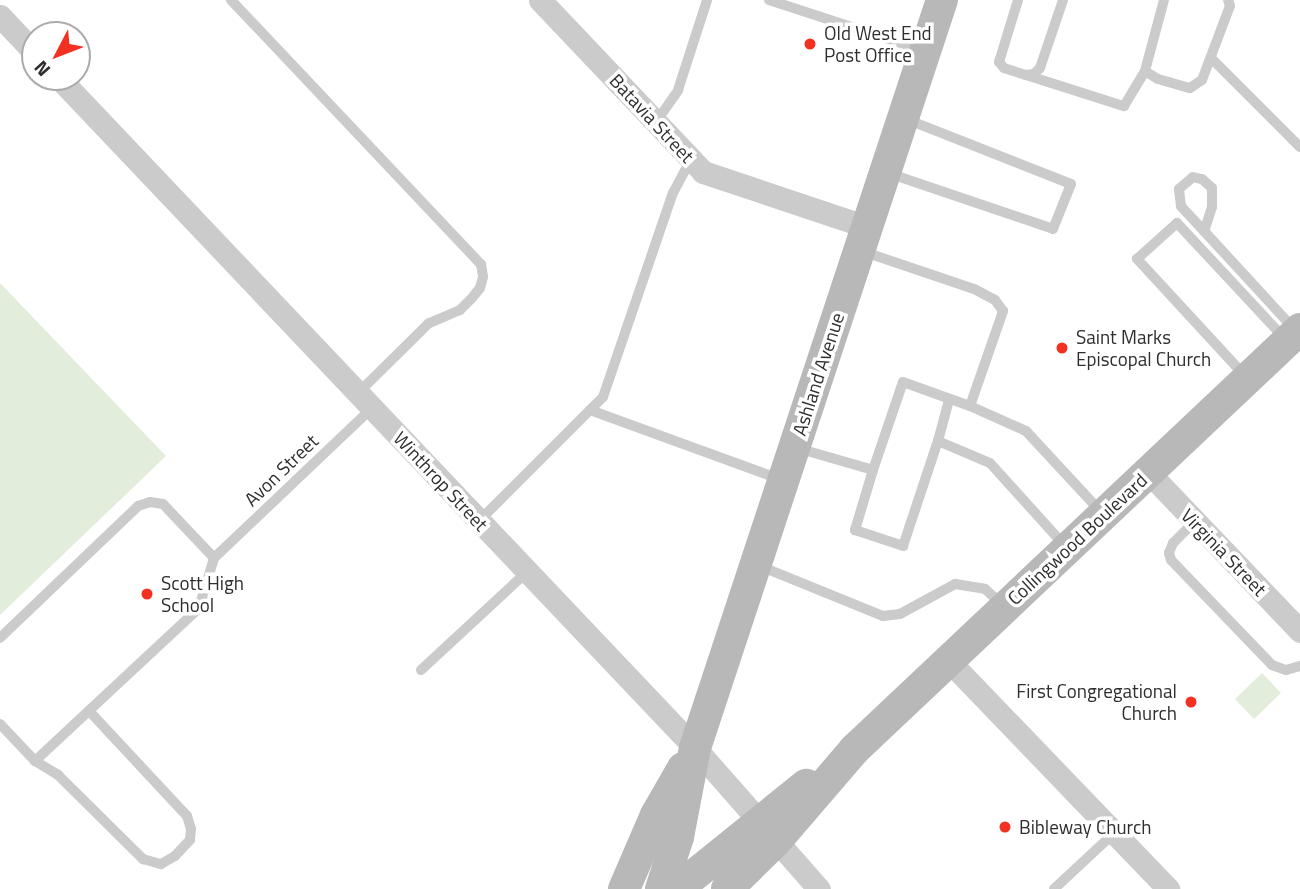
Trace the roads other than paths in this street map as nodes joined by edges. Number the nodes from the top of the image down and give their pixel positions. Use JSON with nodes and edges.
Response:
{"nodes":[{"id":1,"x":230,"y":0,"type":"edge"},
{"id":2,"x":540,"y":0,"type":"edge"},
{"id":3,"x":707,"y":0,"type":"edge"},
{"id":4,"x":769,"y":0,"type":"edge"},
{"id":5,"x":942,"y":0,"type":"edge"},
{"id":6,"x":1018,"y":0,"type":"edge"},
{"id":7,"x":1063,"y":0,"type":"edge"},
{"id":8,"x":1164,"y":0,"type":"edge"},
{"id":9,"x":1227,"y":0,"type":"edge"},
{"id":10,"x":0,"y":16,"type":"edge"},
{"id":11,"x":21,"y":38,"type":"edge"},
{"id":12,"x":925,"y":51,"type":"junction"},
{"id":13,"x":1211,"y":58,"type":"junction"},
{"id":14,"x":1144,"y":71,"type":"junction"},
{"id":15,"x":1026,"y":75,"type":"junction"},
{"id":16,"x":71,"y":91,"type":"edge"},
{"id":17,"x":905,"y":119,"type":"junction"},
{"id":18,"x":656,"y":122,"type":"junction"},
{"id":19,"x":1300,"y":147,"type":"edge"},
{"id":20,"x":691,"y":159,"type":"junction"},
{"id":21,"x":885,"y":172,"type":"junction"},
{"id":22,"x":1204,"y":231,"type":"junction"},
{"id":23,"x":863,"y":238,"type":"junction"},
{"id":24,"x":1295,"y":334,"type":"edge"},
{"id":25,"x":1248,"y":379,"type":"junction"},
{"id":26,"x":365,"y":400,"type":"junction"},
{"id":27,"x":949,"y":400,"type":"junction"},
{"id":28,"x":970,"y":406,"type":"junction"},
{"id":29,"x":590,"y":410,"type":"junction"},
{"id":30,"x":938,"y":441,"type":"junction"},
{"id":31,"x":794,"y":447,"type":"junction"},
{"id":32,"x":873,"y":470,"type":"junction"},
{"id":33,"x":1149,"y":472,"type":"junction"},
{"id":34,"x":783,"y":480,"type":"junction"},
{"id":35,"x":1104,"y":515,"type":"junction"},
{"id":36,"x":479,"y":521,"type":"junction"},
{"id":37,"x":1195,"y":521,"type":"junction"},
{"id":38,"x":1068,"y":548,"type":"junction"},
{"id":39,"x":214,"y":558,"type":"junction"},
{"id":40,"x":755,"y":564,"type":"junction"},
{"id":41,"x":527,"y":572,"type":"junction"},
{"id":42,"x":1005,"y":607,"type":"junction"},
{"id":43,"x":1300,"y":631,"type":"edge"},
{"id":44,"x":0,"y":638,"type":"edge"},
{"id":45,"x":948,"y":660,"type":"junction"},
{"id":46,"x":1300,"y":666,"type":"edge"},
{"id":47,"x":421,"y":670,"type":"dead end"},
{"id":48,"x":89,"y":711,"type":"junction"},
{"id":49,"x":0,"y":724,"type":"edge"},
{"id":50,"x":695,"y":748,"type":"junction"},
{"id":51,"x":35,"y":761,"type":"junction"},
{"id":52,"x":767,"y":831,"type":"junction"},
{"id":53,"x":1114,"y":833,"type":"junction"},
{"id":54,"x":624,"y":889,"type":"edge"},
{"id":55,"x":661,"y":889,"type":"edge"},
{"id":56,"x":677,"y":889,"type":"edge"},
{"id":57,"x":727,"y":889,"type":"edge"},
{"id":58,"x":820,"y":889,"type":"edge"},
{"id":59,"x":1054,"y":889,"type":"edge"},
{"id":60,"x":1168,"y":889,"type":"edge"}],
"edges":[{"from":1,"to":26,"type":"lane","name":"Avon Street"},
{"from":2,"to":18,"type":"street","name":"Batavia Street"},
{"from":3,"to":18,"type":"lane"},
{"from":4,"to":12,"type":"lane"},
{"from":5,"to":12,"type":"street","name":"Ashland Avenue"},
{"from":6,"to":15,"type":"lane"},
{"from":7,"to":15,"type":"lane"},
{"from":8,"to":14,"type":"lane"},
{"from":9,"to":13,"type":"lane"},
{"from":10,"to":11,"type":"street"},
{"from":12,"to":17,"type":"street","name":"Ashland Avenue"},
{"from":13,"to":14,"type":"lane"},
{"from":13,"to":19,"type":"lane"},
{"from":14,"to":15,"type":"lane"},
{"from":16,"to":26,"type":"street","name":"Winthrop Street"},
{"from":17,"to":21,"type":"street","name":"Ashland Avenue"},
{"from":17,"to":21,"type":"lane"},
{"from":18,"to":20,"type":"street","name":"Batavia Street"},
{"from":20,"to":23,"type":"street","name":"Batavia Street"},
{"from":20,"to":29,"type":"lane"},
{"from":21,"to":23,"type":"street","name":"Ashland Avenue"},
{"from":22,"to":22,"type":"lane"},
{"from":22,"to":24,"type":"lane"},
{"from":23,"to":28,"type":"lane"},
{"from":23,"to":31,"type":"street","name":"Ashland Avenue"},
{"from":24,"to":25,"type":"street","name":"Collingwood Boulevard"},
{"from":24,"to":25,"type":"lane"},
{"from":25,"to":33,"type":"street","name":"Collingwood Boulevard"},
{"from":26,"to":36,"type":"street","name":"Winthrop Street"},
{"from":26,"to":39,"type":"lane","name":"Avon Street"},
{"from":27,"to":28,"type":"lane"},
{"from":27,"to":30,"type":"lane"},
{"from":27,"to":32,"type":"lane"},
{"from":28,"to":35,"type":"lane"},
{"from":29,"to":34,"type":"lane"},
{"from":29,"to":36,"type":"lane"},
{"from":30,"to":32,"type":"lane"},
{"from":30,"to":38,"type":"lane"},
{"from":31,"to":32,"type":"lane"},
{"from":31,"to":34,"type":"street","name":"Ashland Avenue"},
{"from":33,"to":35,"type":"street","name":"Collingwood Boulevard"},
{"from":33,"to":37,"type":"street","name":"Virginia Street"},
{"from":34,"to":40,"type":"street","name":"Ashland Avenue"},
{"from":35,"to":38,"type":"street","name":"Collingwood Boulevard"},
{"from":36,"to":41,"type":"street","name":"Winthrop Street"},
{"from":37,"to":43,"type":"street","name":"Virginia Street"},
{"from":37,"to":46,"type":"lane"},
{"from":38,"to":42,"type":"street","name":"Collingwood Boulevard"},
{"from":39,"to":44,"type":"lane"},
{"from":39,"to":48,"type":"lane"},
{"from":40,"to":42,"type":"lane"},
{"from":40,"to":50,"type":"street","name":"Ashland Avenue"},
{"from":41,"to":47,"type":"lane"},
{"from":41,"to":50,"type":"street","name":"Winthrop Street"},
{"from":42,"to":45,"type":"street","name":"Collingwood Boulevard"},
{"from":45,"to":52,"type":"street","name":"Collingwood Boulevard"},
{"from":45,"to":53,"type":"street"},
{"from":48,"to":51,"type":"lane"},
{"from":48,"to":51,"type":"lane"},
{"from":49,"to":51,"type":"lane"},
{"from":50,"to":52,"type":"street","name":"Winthrop Street"},
{"from":50,"to":54,"type":"street","name":"Ashland Avenue"},
{"from":50,"to":55,"type":"street","name":"Ashland Avenue"},
{"from":52,"to":56,"type":"street","name":"Collingwood Boulevard"},
{"from":52,"to":57,"type":"street","name":"Collingwood Boulevard"},
{"from":52,"to":58,"type":"street","name":"Winthrop Street"},
{"from":53,"to":59,"type":"lane"},
{"from":53,"to":60,"type":"street"}]}
